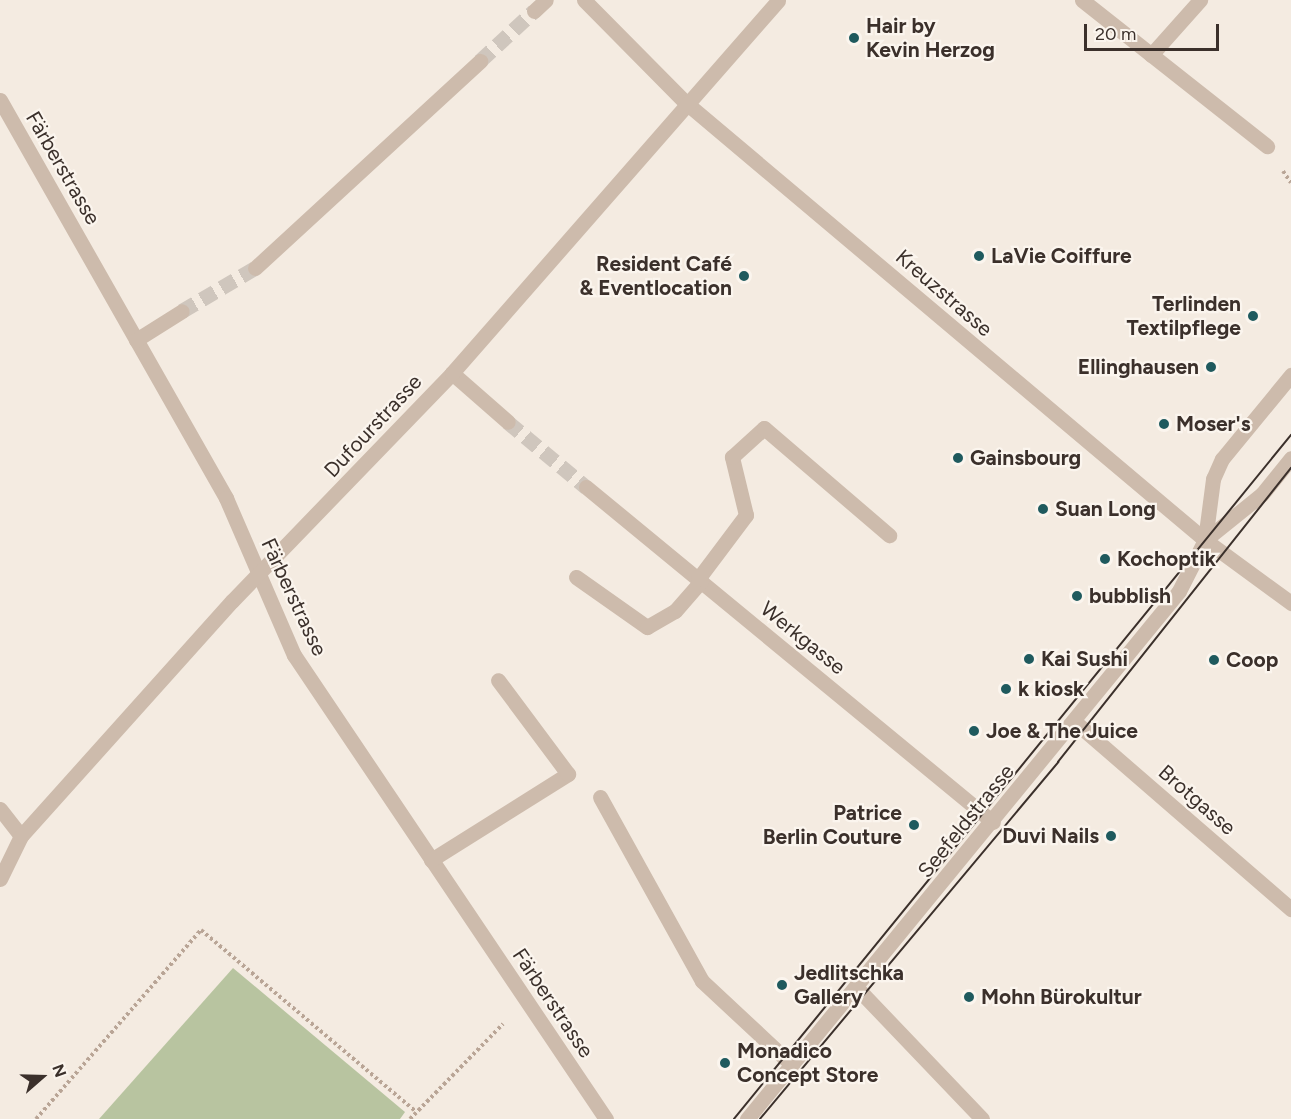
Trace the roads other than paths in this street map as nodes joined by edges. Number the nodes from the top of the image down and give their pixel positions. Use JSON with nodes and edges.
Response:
{"nodes":[{"id":1,"x":546,"y":0,"type":"edge"},
{"id":2,"x":584,"y":0,"type":"edge"},
{"id":3,"x":778,"y":0,"type":"edge"},
{"id":4,"x":1082,"y":0,"type":"edge"},
{"id":5,"x":1200,"y":0,"type":"edge"},
{"id":6,"x":534,"y":10,"type":"tunnel mouth"},
{"id":7,"x":1151,"y":55,"type":"junction"},
{"id":8,"x":480,"y":61,"type":"tunnel mouth"},
{"id":9,"x":0,"y":100,"type":"edge"},
{"id":10,"x":685,"y":102,"type":"junction"},
{"id":11,"x":1267,"y":146,"type":"dead end"},
{"id":12,"x":255,"y":268,"type":"tunnel mouth"},
{"id":13,"x":182,"y":311,"type":"tunnel mouth"},
{"id":14,"x":136,"y":340,"type":"junction"},
{"id":15,"x":452,"y":372,"type":"junction"},
{"id":16,"x":1291,"y":375,"type":"edge"},
{"id":17,"x":508,"y":422,"type":"tunnel mouth"},
{"id":18,"x":1291,"y":458,"type":"edge"},
{"id":19,"x":586,"y":487,"type":"tunnel mouth"},
{"id":20,"x":889,"y":535,"type":"dead end"},
{"id":21,"x":1205,"y":540,"type":"junction"},
{"id":22,"x":259,"y":575,"type":"junction"},
{"id":23,"x":576,"y":577,"type":"dead end"},
{"id":24,"x":699,"y":580,"type":"junction"},
{"id":25,"x":1291,"y":603,"type":"edge"},
{"id":26,"x":498,"y":680,"type":"dead end"},
{"id":27,"x":1075,"y":722,"type":"junction"},
{"id":28,"x":600,"y":797,"type":"dead end"},
{"id":29,"x":0,"y":809,"type":"edge"},
{"id":30,"x":993,"y":822,"type":"junction"},
{"id":31,"x":21,"y":836,"type":"junction"},
{"id":32,"x":431,"y":860,"type":"junction"},
{"id":33,"x":0,"y":879,"type":"edge"},
{"id":34,"x":1291,"y":909,"type":"edge"},
{"id":35,"x":857,"y":988,"type":"junction"},
{"id":36,"x":792,"y":1065,"type":"junction"},
{"id":37,"x":606,"y":1119,"type":"edge"},
{"id":38,"x":747,"y":1119,"type":"edge"},
{"id":39,"x":982,"y":1119,"type":"edge"}],
"edges":[{"from":1,"to":6,"type":"street"},
{"from":2,"to":10,"type":"street","name":"Kreuzstrasse"},
{"from":3,"to":10,"type":"street","name":"Dufourstrasse"},
{"from":4,"to":7,"type":"street"},
{"from":5,"to":7,"type":"street"},
{"from":7,"to":11,"type":"street"},
{"from":8,"to":12,"type":"street"},
{"from":9,"to":14,"type":"street","name":"Färberstrasse"},
{"from":10,"to":15,"type":"street","name":"Dufourstrasse"},
{"from":10,"to":21,"type":"street","name":"Kreuzstrasse"},
{"from":13,"to":14,"type":"street"},
{"from":14,"to":22,"type":"street","name":"Färberstrasse"},
{"from":15,"to":17,"type":"street"},
{"from":15,"to":22,"type":"street","name":"Dufourstrasse"},
{"from":16,"to":21,"type":"street","name":"Seefeldstrasse"},
{"from":18,"to":21,"type":"street","name":"Seefeldstrasse"},
{"from":19,"to":24,"type":"street","name":"Werkgasse"},
{"from":20,"to":24,"type":"street"},
{"from":21,"to":25,"type":"street","name":"Kreuzstrasse"},
{"from":21,"to":27,"type":"street","name":"Seefeldstrasse"},
{"from":22,"to":31,"type":"street","name":"Dufourstrasse"},
{"from":22,"to":32,"type":"street","name":"Färberstrasse"},
{"from":23,"to":24,"type":"street"},
{"from":24,"to":30,"type":"street","name":"Werkgasse"},
{"from":26,"to":32,"type":"street"},
{"from":27,"to":30,"type":"street","name":"Seefeldstrasse"},
{"from":27,"to":34,"type":"street","name":"Brotgasse"},
{"from":28,"to":36,"type":"street"},
{"from":29,"to":31,"type":"street"},
{"from":30,"to":35,"type":"street","name":"Seefeldstrasse"},
{"from":31,"to":33,"type":"street","name":"Dufourstrasse"},
{"from":32,"to":37,"type":"street","name":"Färberstrasse"},
{"from":35,"to":36,"type":"street","name":"Seefeldstrasse"},
{"from":35,"to":39,"type":"street"},
{"from":36,"to":38,"type":"street","name":"Seefeldstrasse"}]}
